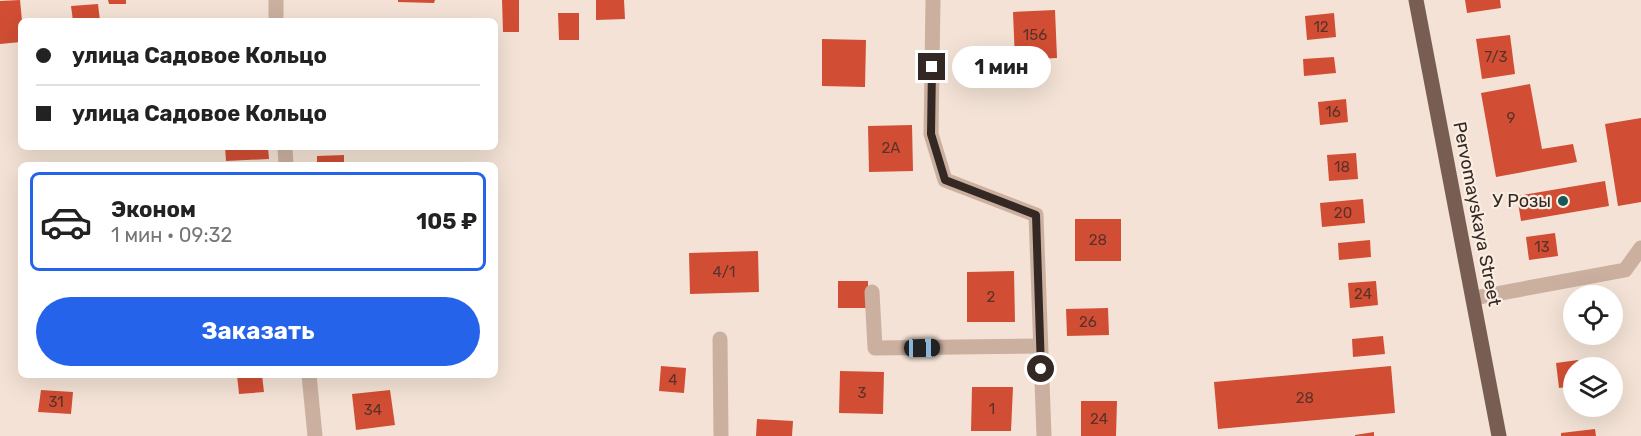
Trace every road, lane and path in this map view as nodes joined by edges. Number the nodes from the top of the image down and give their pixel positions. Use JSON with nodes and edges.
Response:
{"nodes":[{"id":1,"x":276,"y":0,"type":"edge"},
{"id":2,"x":933,"y":0,"type":"edge"},
{"id":3,"x":1416,"y":0,"type":"edge"},
{"id":4,"x":276,"y":18,"type":"edge"},
{"id":5,"x":1641,"y":248,"type":"edge"},
{"id":6,"x":872,"y":292,"type":"dead end"},
{"id":7,"x":1474,"y":298,"type":"junction"},
{"id":8,"x":720,"y":339,"type":"dead end"},
{"id":9,"x":1040,"y":346,"type":"junction"},
{"id":10,"x":309,"y":378,"type":"edge"},
{"id":11,"x":315,"y":436,"type":"edge"},
{"id":12,"x":721,"y":436,"type":"edge"},
{"id":13,"x":1044,"y":436,"type":"edge"},
{"id":14,"x":1499,"y":436,"type":"edge"}],
"edges":[{"from":1,"to":4,"type":"street"},
{"from":2,"to":9,"type":"street"},
{"from":3,"to":7,"type":"main road","name":"Pervomayskaya Street"},
{"from":5,"to":7,"type":"street"},
{"from":6,"to":9,"type":"street"},
{"from":7,"to":14,"type":"main road","name":"Pervomayskaya Street"},
{"from":8,"to":12,"type":"street"},
{"from":9,"to":13,"type":"street"},
{"from":10,"to":11,"type":"street"}]}
